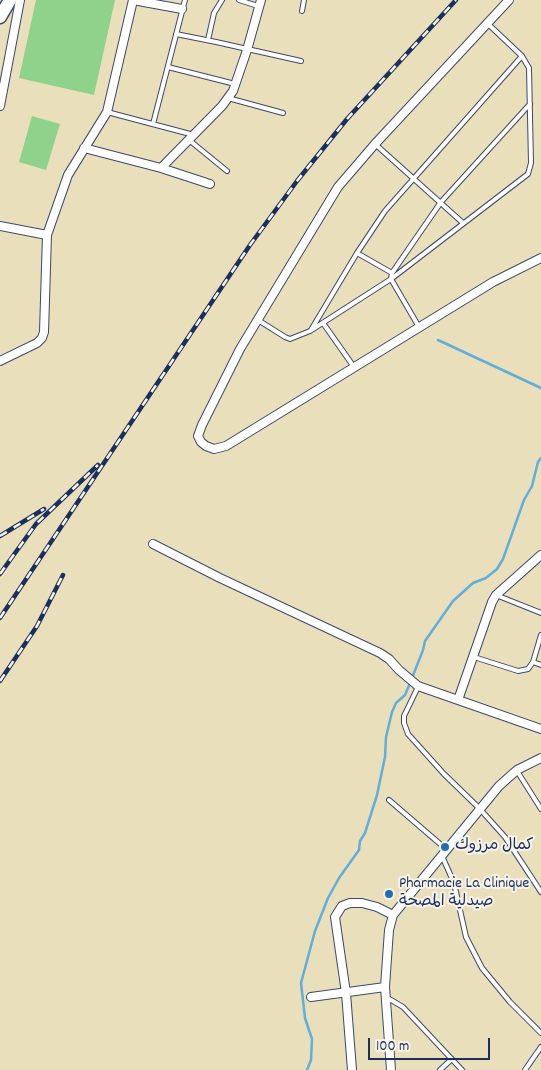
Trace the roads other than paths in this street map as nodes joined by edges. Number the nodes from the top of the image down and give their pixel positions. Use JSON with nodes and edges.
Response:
{"nodes":[{"id":1,"x":10,"y":0,"type":"edge"},
{"id":2,"x":20,"y":0,"type":"edge"},
{"id":3,"x":133,"y":0,"type":"edge"},
{"id":4,"x":185,"y":0,"type":"edge"},
{"id":5,"x":222,"y":0,"type":"edge"},
{"id":6,"x":239,"y":0,"type":"edge"},
{"id":7,"x":304,"y":0,"type":"edge"},
{"id":8,"x":509,"y":0,"type":"edge"},
{"id":9,"x":260,"y":3,"type":"edge"},
{"id":10,"x":182,"y":9,"type":"junction"},
{"id":11,"x":302,"y":11,"type":"dead end"},
{"id":12,"x":0,"y":17,"type":"edge"},
{"id":13,"x":487,"y":23,"type":"junction"},
{"id":14,"x":176,"y":34,"type":"junction"},
{"id":15,"x":208,"y":40,"type":"junction"},
{"id":16,"x":247,"y":50,"type":"junction"},
{"id":17,"x":522,"y":56,"type":"junction"},
{"id":18,"x":301,"y":61,"type":"dead end"},
{"id":19,"x":168,"y":67,"type":"junction"},
{"id":20,"x":237,"y":84,"type":"junction"},
{"id":21,"x":228,"y":98,"type":"junction"},
{"id":22,"x":530,"y":104,"type":"junction"},
{"id":23,"x":0,"y":106,"type":"edge"},
{"id":24,"x":107,"y":112,"type":"junction"},
{"id":25,"x":283,"y":113,"type":"dead end"},
{"id":26,"x":153,"y":124,"type":"junction"},
{"id":27,"x":192,"y":138,"type":"junction"},
{"id":28,"x":375,"y":144,"type":"junction"},
{"id":29,"x":84,"y":148,"type":"junction"},
{"id":30,"x":161,"y":168,"type":"junction"},
{"id":31,"x":227,"y":171,"type":"dead end"},
{"id":32,"x":414,"y":178,"type":"junction"},
{"id":33,"x":210,"y":184,"type":"dead end"},
{"id":34,"x":441,"y":202,"type":"junction"},
{"id":35,"x":463,"y":223,"type":"junction"},
{"id":36,"x":0,"y":226,"type":"edge"},
{"id":37,"x":46,"y":234,"type":"junction"},
{"id":38,"x":357,"y":253,"type":"junction"},
{"id":39,"x":541,"y":258,"type":"edge"},
{"id":40,"x":392,"y":273,"type":"junction"},
{"id":41,"x":390,"y":279,"type":"junction"},
{"id":42,"x":258,"y":320,"type":"junction"},
{"id":43,"x":323,"y":323,"type":"junction"},
{"id":44,"x":419,"y":327,"type":"junction"},
{"id":45,"x":310,"y":331,"type":"junction"},
{"id":46,"x":0,"y":361,"type":"edge"},
{"id":47,"x":354,"y":367,"type":"junction"},
{"id":48,"x":153,"y":544,"type":"dead end"},
{"id":49,"x":541,"y":555,"type":"edge"},
{"id":50,"x":496,"y":595,"type":"junction"},
{"id":51,"x":541,"y":612,"type":"edge"},
{"id":52,"x":541,"y":635,"type":"edge"},
{"id":53,"x":474,"y":656,"type":"junction"},
{"id":54,"x":532,"y":662,"type":"junction"},
{"id":55,"x":541,"y":665,"type":"edge"},
{"id":56,"x":418,"y":686,"type":"junction"},
{"id":57,"x":458,"y":700,"type":"junction"},
{"id":58,"x":541,"y":729,"type":"edge"},
{"id":59,"x":541,"y":758,"type":"edge"},
{"id":60,"x":516,"y":770,"type":"junction"},
{"id":61,"x":389,"y":800,"type":"dead end"},
{"id":62,"x":479,"y":808,"type":"junction"},
{"id":63,"x":541,"y":809,"type":"edge"},
{"id":64,"x":444,"y":852,"type":"junction"},
{"id":65,"x":541,"y":892,"type":"edge"},
{"id":66,"x":393,"y":915,"type":"junction"},
{"id":67,"x":385,"y":987,"type":"junction"},
{"id":68,"x":346,"y":993,"type":"junction"},
{"id":69,"x":386,"y":996,"type":"junction"},
{"id":70,"x":311,"y":997,"type":"dead end"},
{"id":71,"x":541,"y":1033,"type":"edge"},
{"id":72,"x":541,"y":1047,"type":"edge"},
{"id":73,"x":452,"y":1059,"type":"junction"},
{"id":74,"x":352,"y":1070,"type":"edge"},
{"id":75,"x":391,"y":1070,"type":"edge"},
{"id":76,"x":440,"y":1070,"type":"edge"},
{"id":77,"x":462,"y":1070,"type":"edge"},
{"id":78,"x":525,"y":1070,"type":"edge"}],
"edges":[{"from":1,"to":12,"type":"main road"},
{"from":2,"to":23,"type":"street"},
{"from":3,"to":10,"type":"street"},
{"from":3,"to":24,"type":"street"},
{"from":4,"to":10,"type":"lane"},
{"from":5,"to":15,"type":"lane"},
{"from":6,"to":9,"type":"lane"},
{"from":7,"to":11,"type":"lane"},
{"from":8,"to":13,"type":"street"},
{"from":9,"to":16,"type":"street"},
{"from":10,"to":14,"type":"lane"},
{"from":13,"to":17,"type":"lane"},
{"from":13,"to":28,"type":"street"},
{"from":14,"to":15,"type":"lane"},
{"from":14,"to":19,"type":"lane"},
{"from":15,"to":16,"type":"lane"},
{"from":16,"to":18,"type":"lane"},
{"from":16,"to":20,"type":"street"},
{"from":17,"to":22,"type":"lane"},
{"from":17,"to":32,"type":"lane"},
{"from":19,"to":20,"type":"lane"},
{"from":19,"to":26,"type":"lane"},
{"from":20,"to":21,"type":"street"},
{"from":21,"to":25,"type":"lane"},
{"from":21,"to":27,"type":"street"},
{"from":22,"to":34,"type":"lane"},
{"from":22,"to":35,"type":"lane"},
{"from":24,"to":26,"type":"lane"},
{"from":24,"to":29,"type":"street"},
{"from":26,"to":27,"type":"lane"},
{"from":27,"to":30,"type":"street"},
{"from":27,"to":31,"type":"lane"},
{"from":28,"to":32,"type":"lane"},
{"from":28,"to":42,"type":"street"},
{"from":29,"to":30,"type":"street"},
{"from":29,"to":37,"type":"street"},
{"from":30,"to":33,"type":"street"},
{"from":32,"to":34,"type":"lane"},
{"from":32,"to":38,"type":"lane"},
{"from":34,"to":35,"type":"lane"},
{"from":34,"to":40,"type":"lane"},
{"from":35,"to":41,"type":"lane"},
{"from":36,"to":37,"type":"street"},
{"from":37,"to":46,"type":"street"},
{"from":38,"to":40,"type":"lane"},
{"from":38,"to":45,"type":"lane"},
{"from":39,"to":44,"type":"street"},
{"from":40,"to":41,"type":"lane"},
{"from":41,"to":43,"type":"lane"},
{"from":41,"to":44,"type":"lane"},
{"from":42,"to":45,"type":"lane"},
{"from":42,"to":47,"type":"street"},
{"from":43,"to":45,"type":"lane"},
{"from":43,"to":47,"type":"lane"},
{"from":44,"to":47,"type":"street"},
{"from":48,"to":56,"type":"street"},
{"from":49,"to":50,"type":"street"},
{"from":50,"to":51,"type":"lane"},
{"from":50,"to":53,"type":"street"},
{"from":52,"to":54,"type":"lane"},
{"from":53,"to":54,"type":"lane"},
{"from":53,"to":57,"type":"street"},
{"from":54,"to":55,"type":"lane"},
{"from":56,"to":57,"type":"street"},
{"from":56,"to":62,"type":"lane"},
{"from":57,"to":58,"type":"street"},
{"from":59,"to":60,"type":"street"},
{"from":60,"to":62,"type":"street"},
{"from":60,"to":63,"type":"lane"},
{"from":61,"to":64,"type":"lane"},
{"from":62,"to":64,"type":"street"},
{"from":62,"to":65,"type":"lane"},
{"from":64,"to":66,"type":"street"},
{"from":64,"to":71,"type":"lane"},
{"from":66,"to":67,"type":"street"},
{"from":66,"to":68,"type":"street"},
{"from":67,"to":68,"type":"street"},
{"from":67,"to":69,"type":"street"},
{"from":68,"to":70,"type":"street"},
{"from":68,"to":74,"type":"street"},
{"from":69,"to":73,"type":"lane"},
{"from":69,"to":75,"type":"street"},
{"from":72,"to":78,"type":"lane"},
{"from":73,"to":76,"type":"lane"},
{"from":73,"to":77,"type":"lane"}]}
